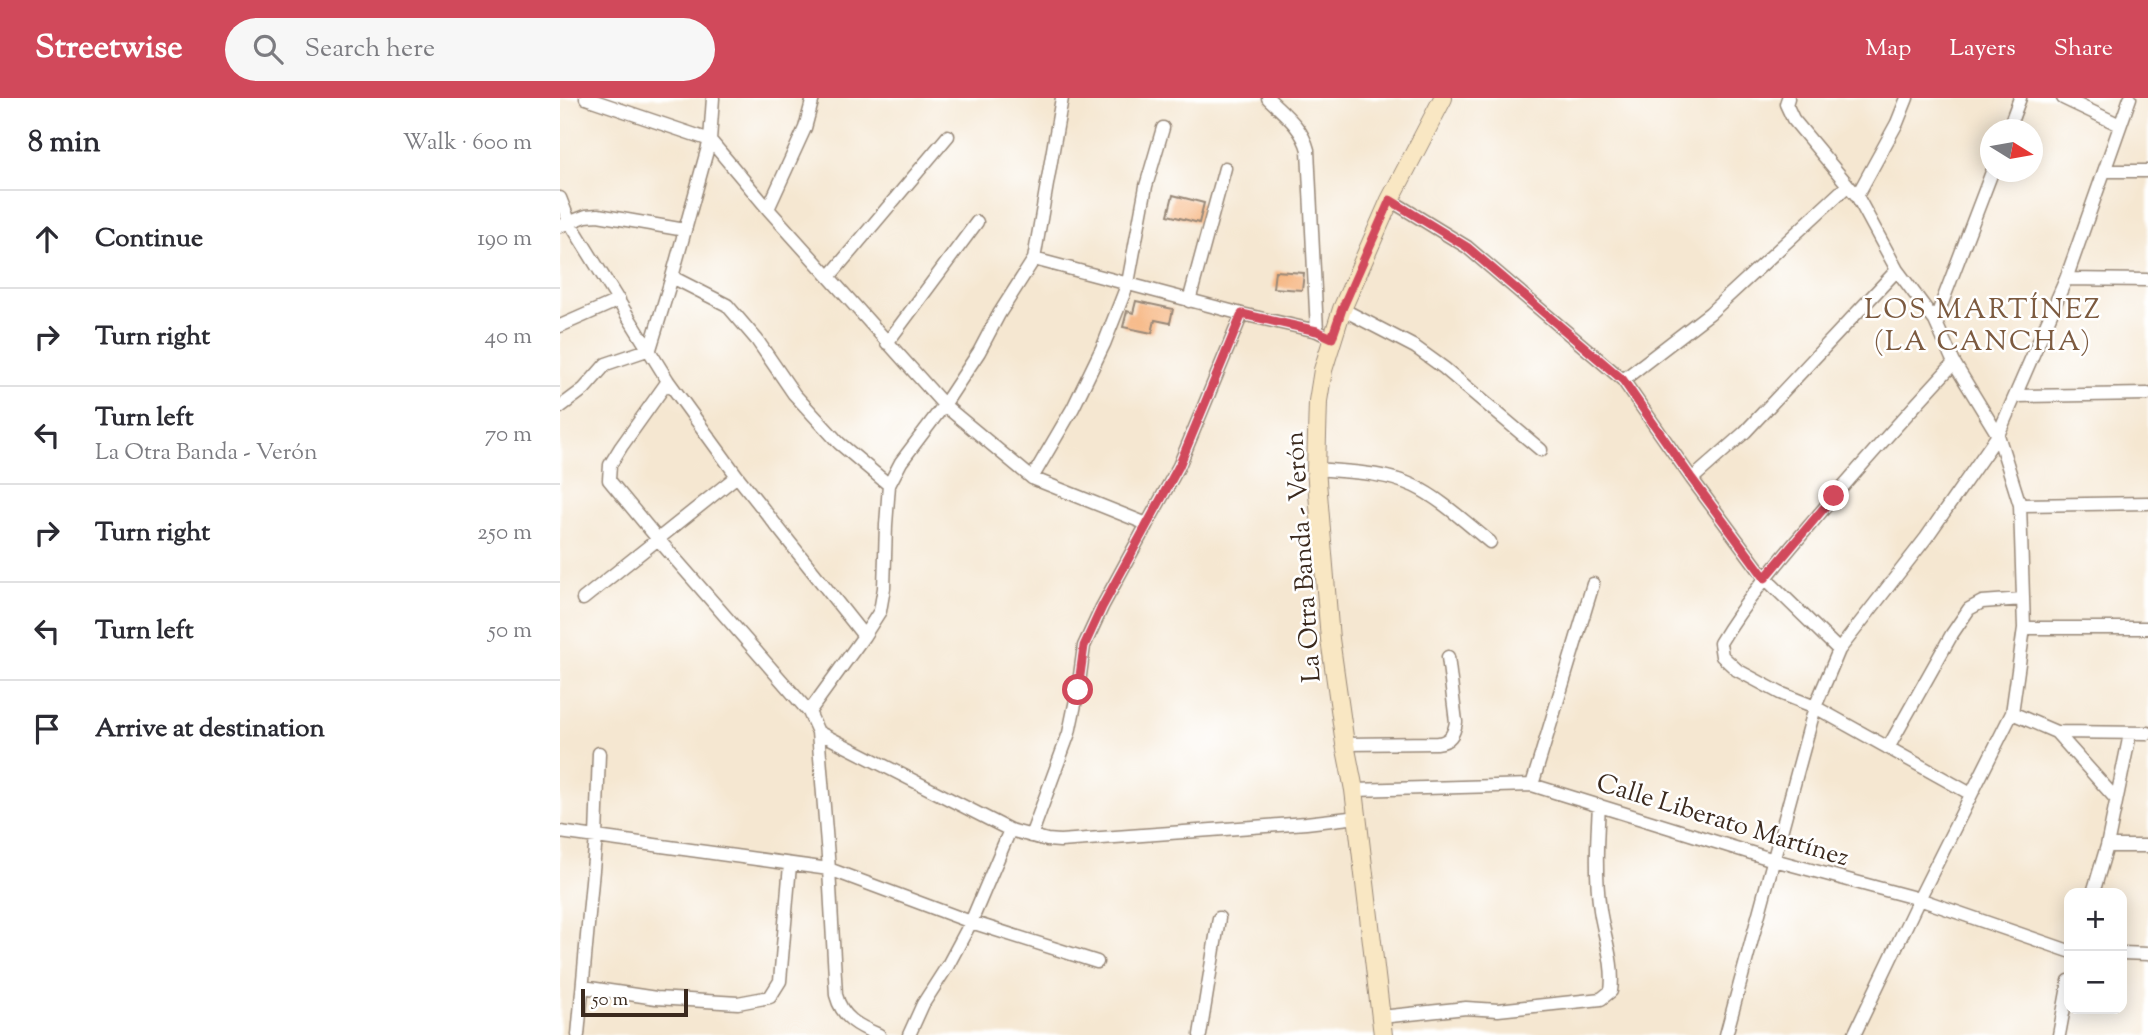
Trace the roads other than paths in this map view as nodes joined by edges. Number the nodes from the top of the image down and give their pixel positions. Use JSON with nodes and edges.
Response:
{"nodes":[{"id":1,"x":586,"y":98,"type":"edge"},
{"id":2,"x":713,"y":98,"type":"edge"},
{"id":3,"x":813,"y":98,"type":"edge"},
{"id":4,"x":1062,"y":98,"type":"edge"},
{"id":5,"x":1268,"y":98,"type":"edge"},
{"id":6,"x":1443,"y":98,"type":"edge"},
{"id":7,"x":1788,"y":98,"type":"edge"},
{"id":8,"x":1908,"y":98,"type":"edge"},
{"id":9,"x":2020,"y":98,"type":"edge"},
{"id":10,"x":2063,"y":98,"type":"edge"},
{"id":11,"x":2130,"y":98,"type":"edge"},
{"id":12,"x":2012,"y":119,"type":"edge"},
{"id":13,"x":2120,"y":125,"type":"junction"},
{"id":14,"x":1163,"y":128,"type":"dead end"},
{"id":15,"x":948,"y":136,"type":"dead end"},
{"id":16,"x":710,"y":140,"type":"junction"},
{"id":17,"x":1225,"y":168,"type":"dead end"},
{"id":18,"x":2105,"y":171,"type":"junction"},
{"id":19,"x":2148,"y":171,"type":"edge"},
{"id":20,"x":1988,"y":182,"type":"edge"},
{"id":21,"x":1847,"y":186,"type":"junction"},
{"id":22,"x":1857,"y":195,"type":"junction"},
{"id":23,"x":560,"y":198,"type":"edge"},
{"id":24,"x":1390,"y":200,"type":"junction"},
{"id":25,"x":768,"y":209,"type":"junction"},
{"id":26,"x":977,"y":222,"type":"dead end"},
{"id":27,"x":564,"y":223,"type":"edge"},
{"id":28,"x":685,"y":230,"type":"junction"},
{"id":29,"x":1034,"y":258,"type":"junction"},
{"id":30,"x":1897,"y":270,"type":"junction"},
{"id":31,"x":673,"y":276,"type":"junction"},
{"id":32,"x":829,"y":277,"type":"junction"},
{"id":33,"x":2066,"y":279,"type":"junction"},
{"id":34,"x":2148,"y":280,"type":"edge"},
{"id":35,"x":1128,"y":283,"type":"junction"},
{"id":36,"x":619,"y":300,"type":"junction"},
{"id":37,"x":1189,"y":301,"type":"junction"},
{"id":38,"x":1342,"y":309,"type":"junction"},
{"id":39,"x":1242,"y":314,"type":"junction"},
{"id":40,"x":1935,"y":321,"type":"junction"},
{"id":41,"x":560,"y":326,"type":"edge"},
{"id":42,"x":1324,"y":335,"type":"junction"},
{"id":43,"x":887,"y":343,"type":"junction"},
{"id":44,"x":650,"y":349,"type":"junction"},
{"id":45,"x":1954,"y":363,"type":"junction"},
{"id":46,"x":1623,"y":380,"type":"junction"},
{"id":47,"x":668,"y":381,"type":"junction"},
{"id":48,"x":2148,"y":394,"type":"edge"},
{"id":49,"x":2017,"y":396,"type":"junction"},
{"id":50,"x":944,"y":405,"type":"junction"},
{"id":51,"x":560,"y":407,"type":"edge"},
{"id":52,"x":1998,"y":435,"type":"junction"},
{"id":53,"x":1541,"y":450,"type":"dead end"},
{"id":54,"x":1316,"y":469,"type":"junction"},
{"id":55,"x":737,"y":476,"type":"junction"},
{"id":56,"x":1032,"y":478,"type":"junction"},
{"id":57,"x":1692,"y":479,"type":"junction"},
{"id":58,"x":889,"y":485,"type":"junction"},
{"id":59,"x":2148,"y":503,"type":"edge"},
{"id":60,"x":2020,"y":505,"type":"junction"},
{"id":61,"x":1147,"y":524,"type":"junction"},
{"id":62,"x":657,"y":538,"type":"junction"},
{"id":63,"x":1490,"y":542,"type":"dead end"},
{"id":64,"x":1765,"y":578,"type":"junction"},
{"id":65,"x":1593,"y":584,"type":"dead end"},
{"id":66,"x":583,"y":599,"type":"dead end"},
{"id":67,"x":2023,"y":599,"type":"junction"},
{"id":68,"x":2024,"y":628,"type":"junction"},
{"id":69,"x":2148,"y":628,"type":"edge"},
{"id":70,"x":864,"y":636,"type":"junction"},
{"id":71,"x":1839,"y":650,"type":"junction"},
{"id":72,"x":1448,"y":657,"type":"dead end"},
{"id":73,"x":1815,"y":707,"type":"junction"},
{"id":74,"x":809,"y":712,"type":"junction"},
{"id":75,"x":2011,"y":713,"type":"junction"},
{"id":76,"x":818,"y":732,"type":"junction"},
{"id":77,"x":2056,"y":732,"type":"junction"},
{"id":78,"x":2148,"y":733,"type":"edge"},
{"id":79,"x":2130,"y":734,"type":"junction"},
{"id":80,"x":1345,"y":744,"type":"junction"},
{"id":81,"x":1888,"y":748,"type":"junction"},
{"id":82,"x":599,"y":753,"type":"dead end"},
{"id":83,"x":1532,"y":785,"type":"junction"},
{"id":84,"x":1354,"y":790,"type":"junction"},
{"id":85,"x":1971,"y":794,"type":"junction"},
{"id":86,"x":2116,"y":799,"type":"junction"},
{"id":87,"x":1599,"y":805,"type":"junction"},
{"id":88,"x":1358,"y":817,"type":"junction"},
{"id":89,"x":1010,"y":830,"type":"junction"},
{"id":90,"x":560,"y":832,"type":"edge"},
{"id":91,"x":1031,"y":836,"type":"junction"},
{"id":92,"x":596,"y":838,"type":"junction"},
{"id":93,"x":2107,"y":846,"type":"junction"},
{"id":94,"x":2148,"y":846,"type":"edge"},
{"id":95,"x":1774,"y":860,"type":"junction"},
{"id":96,"x":790,"y":865,"type":"junction"},
{"id":97,"x":829,"y":869,"type":"junction"},
{"id":98,"x":2094,"y":888,"type":"edge"},
{"id":99,"x":1919,"y":899,"type":"junction"},
{"id":100,"x":1219,"y":918,"type":"dead end"},
{"id":101,"x":971,"y":922,"type":"junction"},
{"id":102,"x":2064,"y":949,"type":"edge"},
{"id":103,"x":2127,"y":953,"type":"edge"},
{"id":104,"x":2148,"y":954,"type":"edge"},
{"id":105,"x":1097,"y":962,"type":"dead end"},
{"id":106,"x":583,"y":987,"type":"junction"},
{"id":107,"x":2064,"y":1011,"type":"edge"},
{"id":108,"x":1382,"y":1026,"type":"edge"},
{"id":109,"x":578,"y":1035,"type":"edge"},
{"id":110,"x":879,"y":1035,"type":"edge"},
{"id":111,"x":909,"y":1035,"type":"edge"},
{"id":112,"x":1200,"y":1035,"type":"edge"},
{"id":113,"x":1726,"y":1035,"type":"edge"},
{"id":114,"x":1854,"y":1035,"type":"edge"},
{"id":115,"x":2060,"y":1035,"type":"edge"}],
"edges":[{"from":1,"to":16,"type":"street"},
{"from":2,"to":16,"type":"street"},
{"from":3,"to":25,"type":"street"},
{"from":4,"to":29,"type":"street"},
{"from":5,"to":42,"type":"street"},
{"from":6,"to":24,"type":"main road","name":"La Otra Banda - Verón"},
{"from":7,"to":21,"type":"street"},
{"from":8,"to":22,"type":"street"},
{"from":9,"to":12,"type":"street"},
{"from":10,"to":13,"type":"street"},
{"from":11,"to":13,"type":"street"},
{"from":13,"to":18,"type":"street"},
{"from":14,"to":35,"type":"street"},
{"from":15,"to":32,"type":"street"},
{"from":16,"to":25,"type":"street"},
{"from":16,"to":28,"type":"street"},
{"from":17,"to":37,"type":"street"},
{"from":18,"to":19,"type":"street"},
{"from":18,"to":33,"type":"street"},
{"from":20,"to":40,"type":"street"},
{"from":21,"to":22,"type":"street"},
{"from":21,"to":46,"type":"street"},
{"from":22,"to":30,"type":"street"},
{"from":23,"to":27,"type":"street"},
{"from":24,"to":38,"type":"main road","name":"La Otra Banda - Verón"},
{"from":24,"to":46,"type":"street"},
{"from":25,"to":32,"type":"street"},
{"from":26,"to":43,"type":"street"},
{"from":27,"to":28,"type":"street"},
{"from":27,"to":36,"type":"street"},
{"from":28,"to":31,"type":"street"},
{"from":29,"to":35,"type":"street"},
{"from":29,"to":50,"type":"street"},
{"from":30,"to":40,"type":"street"},
{"from":30,"to":57,"type":"street"},
{"from":31,"to":44,"type":"street"},
{"from":31,"to":58,"type":"street"},
{"from":32,"to":43,"type":"street"},
{"from":33,"to":34,"type":"street"},
{"from":33,"to":49,"type":"street"},
{"from":35,"to":37,"type":"street"},
{"from":35,"to":56,"type":"street"},
{"from":36,"to":41,"type":"street"},
{"from":36,"to":44,"type":"street"},
{"from":37,"to":39,"type":"street"},
{"from":38,"to":42,"type":"main road","name":"La Otra Banda - Verón"},
{"from":38,"to":53,"type":"street"},
{"from":39,"to":42,"type":"street"},
{"from":39,"to":61,"type":"street"},
{"from":40,"to":45,"type":"street"},
{"from":42,"to":54,"type":"main road","name":"La Otra Banda - Verón"},
{"from":43,"to":50,"type":"street"},
{"from":44,"to":47,"type":"street"},
{"from":44,"to":51,"type":"street"},
{"from":45,"to":52,"type":"street"},
{"from":45,"to":64,"type":"street"},
{"from":46,"to":57,"type":"street"},
{"from":47,"to":55,"type":"street"},
{"from":47,"to":62,"type":"street"},
{"from":48,"to":49,"type":"street"},
{"from":49,"to":52,"type":"street"},
{"from":50,"to":56,"type":"street"},
{"from":50,"to":58,"type":"street"},
{"from":52,"to":60,"type":"street"},
{"from":52,"to":71,"type":"street"},
{"from":54,"to":63,"type":"street"},
{"from":54,"to":80,"type":"main road","name":"La Otra Banda - Verón"},
{"from":55,"to":62,"type":"street"},
{"from":55,"to":70,"type":"street"},
{"from":56,"to":61,"type":"street"},
{"from":57,"to":64,"type":"street"},
{"from":58,"to":70,"type":"street"},
{"from":59,"to":60,"type":"street"},
{"from":60,"to":67,"type":"street"},
{"from":61,"to":91,"type":"street"},
{"from":62,"to":66,"type":"street"},
{"from":62,"to":74,"type":"street"},
{"from":64,"to":71,"type":"street"},
{"from":64,"to":73,"type":"street"},
{"from":65,"to":83,"type":"street"},
{"from":67,"to":68,"type":"street"},
{"from":67,"to":81,"type":"street"},
{"from":68,"to":69,"type":"street"},
{"from":68,"to":75,"type":"street"},
{"from":70,"to":74,"type":"street"},
{"from":71,"to":73,"type":"street"},
{"from":72,"to":80,"type":"street"},
{"from":73,"to":81,"type":"street"},
{"from":73,"to":95,"type":"street"},
{"from":74,"to":76,"type":"street"},
{"from":75,"to":77,"type":"street"},
{"from":75,"to":85,"type":"street"},
{"from":76,"to":89,"type":"street"},
{"from":76,"to":97,"type":"street"},
{"from":77,"to":79,"type":"street"},
{"from":77,"to":86,"type":"street"},
{"from":78,"to":79,"type":"street"},
{"from":79,"to":86,"type":"street"},
{"from":80,"to":84,"type":"main road","name":"La Otra Banda - Verón"},
{"from":81,"to":85,"type":"street"},
{"from":82,"to":92,"type":"street"},
{"from":83,"to":84,"type":"street","name":"Calle Liberato Martínez"},
{"from":83,"to":87,"type":"street","name":"Calle Liberato Martínez"},
{"from":84,"to":88,"type":"main road","name":"La Otra Banda - Verón"},
{"from":85,"to":99,"type":"street"},
{"from":86,"to":93,"type":"street"},
{"from":87,"to":95,"type":"street","name":"Calle Liberato Martínez"},
{"from":87,"to":108,"type":"street"},
{"from":88,"to":91,"type":"street"},
{"from":88,"to":108,"type":"main road","name":"La Otra Banda - Verón"},
{"from":89,"to":91,"type":"street"},
{"from":89,"to":101,"type":"street"},
{"from":90,"to":92,"type":"street"},
{"from":92,"to":96,"type":"street"},
{"from":92,"to":106,"type":"street"},
{"from":93,"to":94,"type":"street"},
{"from":93,"to":98,"type":"street"},
{"from":95,"to":99,"type":"street","name":"Calle Liberato Martínez"},
{"from":95,"to":113,"type":"street"},
{"from":96,"to":97,"type":"street"},
{"from":96,"to":106,"type":"street"},
{"from":97,"to":101,"type":"street"},
{"from":97,"to":110,"type":"street"},
{"from":99,"to":102,"type":"street","name":"Calle Liberato Martínez"},
{"from":99,"to":114,"type":"street"},
{"from":100,"to":112,"type":"street"},
{"from":101,"to":105,"type":"street"},
{"from":101,"to":111,"type":"street"},
{"from":103,"to":104,"type":"street"},
{"from":106,"to":109,"type":"street"},
{"from":107,"to":115,"type":"street"}]}
